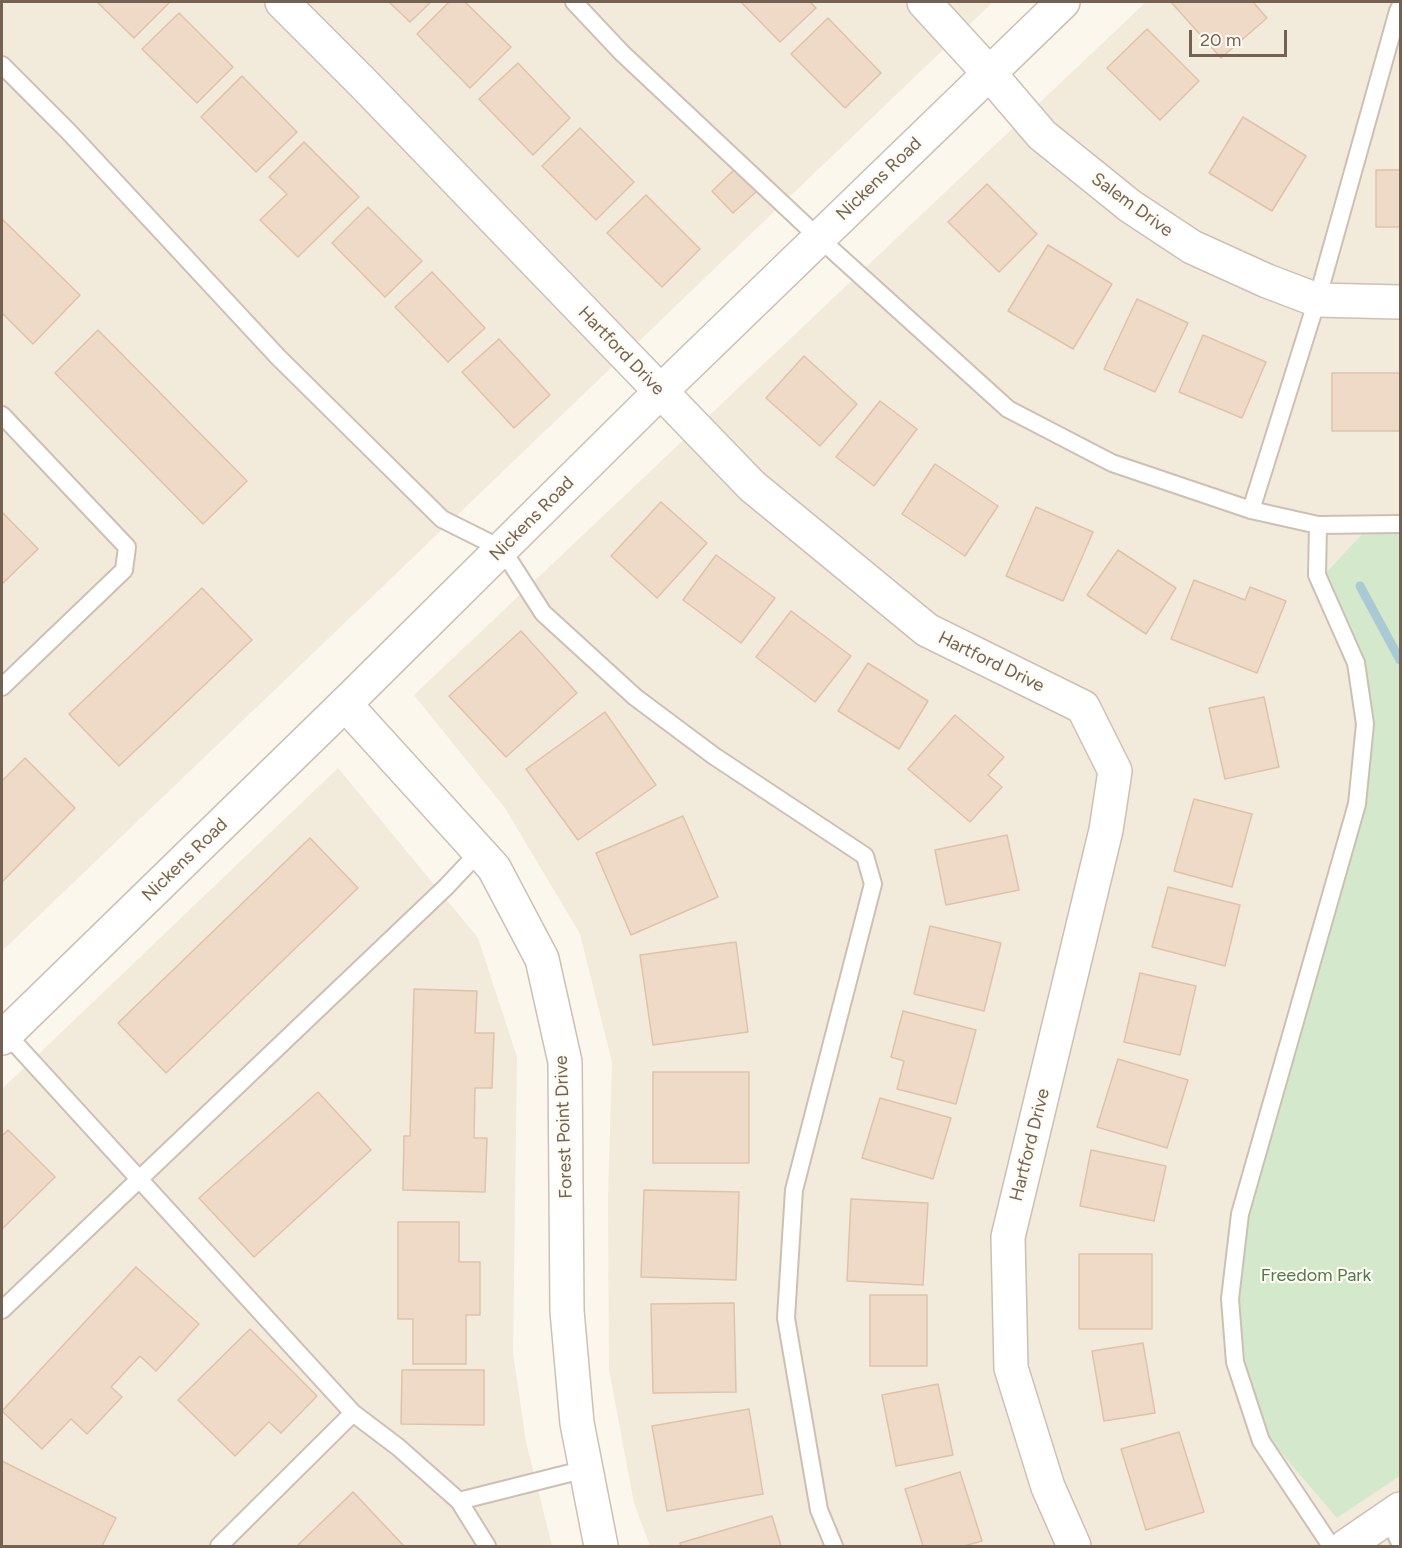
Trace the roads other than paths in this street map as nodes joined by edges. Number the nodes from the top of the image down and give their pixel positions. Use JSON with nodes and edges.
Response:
{"nodes":[{"id":1,"x":282,"y":2,"type":"edge"},
{"id":2,"x":574,"y":2,"type":"edge"},
{"id":3,"x":924,"y":2,"type":"edge"},
{"id":4,"x":1063,"y":2,"type":"edge"},
{"id":5,"x":1401,"y":7,"type":"edge"},
{"id":6,"x":2,"y":65,"type":"edge"},
{"id":7,"x":989,"y":73,"type":"junction"},
{"id":8,"x":819,"y":238,"type":"junction"},
{"id":9,"x":1317,"y":300,"type":"junction"},
{"id":10,"x":1401,"y":303,"type":"edge"},
{"id":11,"x":660,"y":391,"type":"junction"},
{"id":12,"x":2,"y":415,"type":"edge"},
{"id":13,"x":1251,"y":510,"type":"junction"},
{"id":14,"x":1401,"y":524,"type":"edge"},
{"id":15,"x":1318,"y":525,"type":"junction"},
{"id":16,"x":502,"y":549,"type":"junction"},
{"id":17,"x":2,"y":687,"type":"edge"},
{"id":18,"x":345,"y":704,"type":"junction"},
{"id":19,"x":479,"y":852,"type":"junction"},
{"id":20,"x":3,"y":1033,"type":"edge"},
{"id":21,"x":139,"y":1178,"type":"junction"},
{"id":22,"x":2,"y":1310,"type":"edge"},
{"id":23,"x":353,"y":1413,"type":"junction"},
{"id":24,"x":586,"y":1469,"type":"junction"},
{"id":25,"x":459,"y":1501,"type":"junction"},
{"id":26,"x":1396,"y":1523,"type":"edge"},
{"id":27,"x":219,"y":1546,"type":"edge"},
{"id":28,"x":487,"y":1546,"type":"edge"},
{"id":29,"x":601,"y":1546,"type":"edge"},
{"id":30,"x":834,"y":1546,"type":"edge"},
{"id":31,"x":1074,"y":1546,"type":"edge"},
{"id":32,"x":1331,"y":1546,"type":"edge"},
{"id":33,"x":1346,"y":1546,"type":"edge"}],
"edges":[{"from":1,"to":11,"type":"street","name":"Hartford Drive"},
{"from":2,"to":8,"type":"lane"},
{"from":3,"to":7,"type":"street","name":"Salem Drive"},
{"from":4,"to":7,"type":"street","name":"Nickens Road"},
{"from":5,"to":9,"type":"lane"},
{"from":6,"to":16,"type":"lane"},
{"from":7,"to":8,"type":"street","name":"Nickens Road"},
{"from":7,"to":9,"type":"street","name":"Salem Drive"},
{"from":8,"to":11,"type":"street","name":"Nickens Road"},
{"from":8,"to":13,"type":"lane"},
{"from":9,"to":10,"type":"street","name":"Salem Drive"},
{"from":9,"to":13,"type":"lane"},
{"from":11,"to":16,"type":"street","name":"Nickens Road"},
{"from":11,"to":31,"type":"street","name":"Hartford Drive"},
{"from":12,"to":17,"type":"lane"},
{"from":13,"to":15,"type":"lane"},
{"from":14,"to":15,"type":"lane"},
{"from":15,"to":32,"type":"lane"},
{"from":16,"to":18,"type":"street","name":"Nickens Road"},
{"from":16,"to":30,"type":"lane"},
{"from":18,"to":19,"type":"street","name":"Forest Point Drive"},
{"from":18,"to":20,"type":"street","name":"Nickens Road"},
{"from":19,"to":21,"type":"lane"},
{"from":19,"to":24,"type":"street","name":"Forest Point Drive"},
{"from":20,"to":21,"type":"lane"},
{"from":21,"to":22,"type":"lane"},
{"from":21,"to":23,"type":"lane"},
{"from":23,"to":25,"type":"lane"},
{"from":23,"to":27,"type":"lane"},
{"from":24,"to":25,"type":"lane"},
{"from":24,"to":29,"type":"street","name":"Forest Point Drive"},
{"from":25,"to":28,"type":"lane"},
{"from":26,"to":33,"type":"street"}]}
